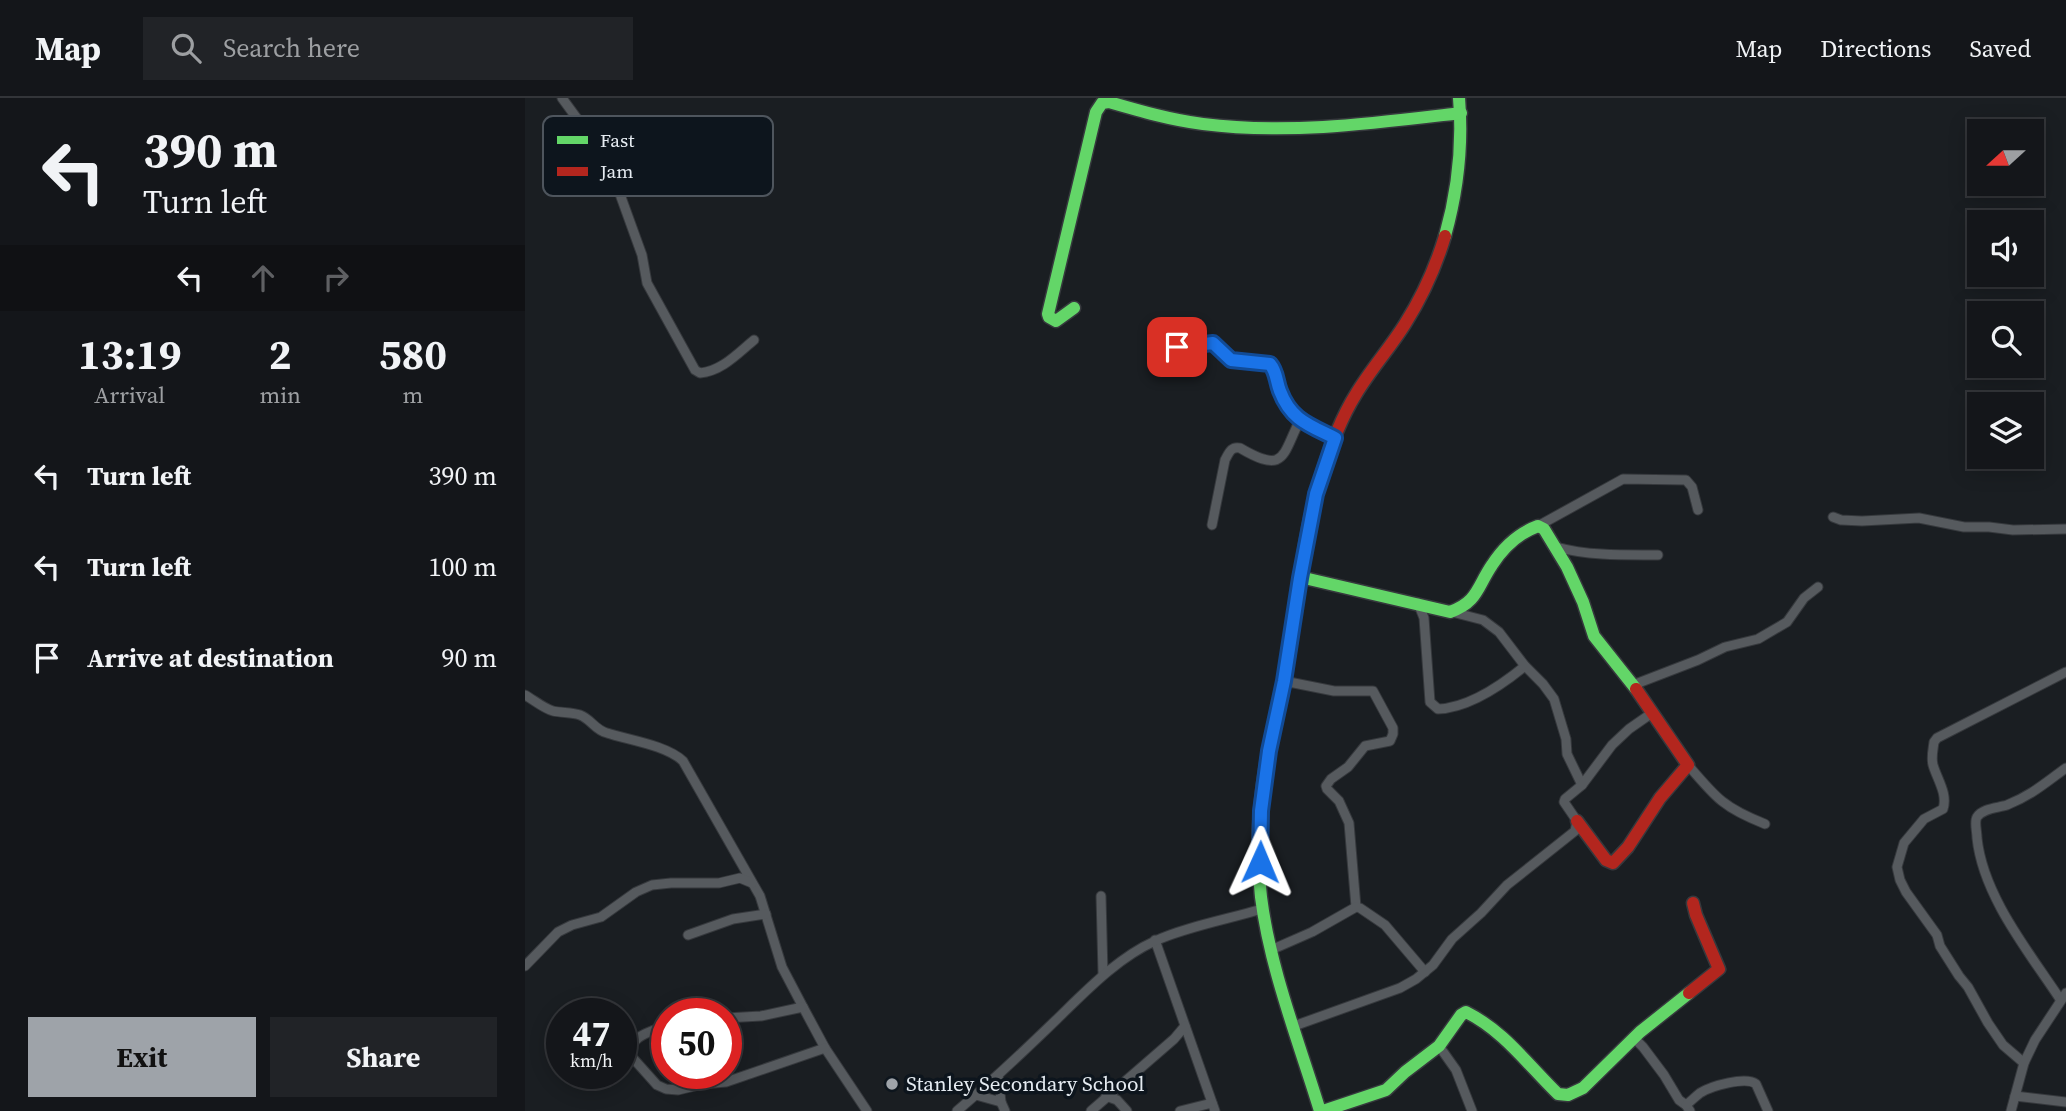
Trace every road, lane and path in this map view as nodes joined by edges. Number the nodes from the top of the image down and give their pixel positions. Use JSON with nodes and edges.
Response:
{"nodes":[{"id":1,"x":562,"y":98,"type":"edge"},
{"id":2,"x":1459,"y":98,"type":"edge"},
{"id":3,"x":1461,"y":113,"type":"junction"},
{"id":4,"x":575,"y":116,"type":"edge"},
{"id":5,"x":621,"y":196,"type":"edge"},
{"id":6,"x":1074,"y":308,"type":"dead end"},
{"id":7,"x":754,"y":340,"type":"dead end"},
{"id":8,"x":1177,"y":347,"type":"dead end"},
{"id":9,"x":1300,"y":420,"type":"junction"},
{"id":10,"x":1335,"y":438,"type":"junction"},
{"id":11,"x":1697,"y":510,"type":"dead end"},
{"id":12,"x":1833,"y":517,"type":"dead end"},
{"id":13,"x":1212,"y":525,"type":"dead end"},
{"id":14,"x":1538,"y":526,"type":"junction"},
{"id":15,"x":2066,"y":529,"type":"edge"},
{"id":16,"x":1556,"y":547,"type":"junction"},
{"id":17,"x":1658,"y":555,"type":"dead end"},
{"id":18,"x":1300,"y":578,"type":"junction"},
{"id":19,"x":1818,"y":587,"type":"dead end"},
{"id":20,"x":1418,"y":604,"type":"junction"},
{"id":21,"x":1450,"y":612,"type":"junction"},
{"id":22,"x":1525,"y":666,"type":"junction"},
{"id":23,"x":2066,"y":672,"type":"edge"},
{"id":24,"x":1284,"y":681,"type":"junction"},
{"id":25,"x":1633,"y":685,"type":"junction"},
{"id":26,"x":525,"y":695,"type":"edge"},
{"id":27,"x":1652,"y":713,"type":"junction"},
{"id":28,"x":1688,"y":765,"type":"junction"},
{"id":29,"x":2066,"y":768,"type":"edge"},
{"id":30,"x":1582,"y":785,"type":"junction"},
{"id":31,"x":1577,"y":821,"type":"junction"},
{"id":32,"x":1765,"y":824,"type":"dead end"},
{"id":33,"x":753,"y":884,"type":"junction"},
{"id":34,"x":1101,"y":896,"type":"dead end"},
{"id":35,"x":1693,"y":903,"type":"dead end"},
{"id":36,"x":1356,"y":907,"type":"junction"},
{"id":37,"x":1262,"y":909,"type":"junction"},
{"id":38,"x":766,"y":914,"type":"junction"},
{"id":39,"x":688,"y":935,"type":"dead end"},
{"id":40,"x":1155,"y":940,"type":"junction"},
{"id":41,"x":1271,"y":950,"type":"junction"},
{"id":42,"x":525,"y":966,"type":"edge"},
{"id":43,"x":1426,"y":972,"type":"junction"},
{"id":44,"x":1103,"y":974,"type":"junction"},
{"id":45,"x":2063,"y":996,"type":"edge"},
{"id":46,"x":803,"y":1007,"type":"junction"},
{"id":47,"x":742,"y":1017,"type":"edge"},
{"id":48,"x":1185,"y":1026,"type":"junction"},
{"id":49,"x":1294,"y":1026,"type":"junction"},
{"id":50,"x":651,"y":1032,"type":"edge"},
{"id":51,"x":1634,"y":1038,"type":"junction"},
{"id":52,"x":1439,"y":1046,"type":"junction"},
{"id":53,"x":825,"y":1048,"type":"junction"},
{"id":54,"x":2024,"y":1063,"type":"junction"},
{"id":55,"x":998,"y":1075,"type":"junction"},
{"id":56,"x":742,"y":1077,"type":"edge"},
{"id":57,"x":651,"y":1078,"type":"edge"},
{"id":58,"x":1125,"y":1080,"type":"junction"},
{"id":59,"x":976,"y":1095,"type":"junction"},
{"id":60,"x":1106,"y":1096,"type":"junction"},
{"id":61,"x":2015,"y":1096,"type":"junction"},
{"id":62,"x":2066,"y":1102,"type":"edge"},
{"id":63,"x":1003,"y":1107,"type":"edge"},
{"id":64,"x":1213,"y":1107,"type":"edge"},
{"id":65,"x":1683,"y":1107,"type":"edge"},
{"id":66,"x":1126,"y":1108,"type":"edge"},
{"id":67,"x":867,"y":1111,"type":"edge"},
{"id":68,"x":957,"y":1111,"type":"edge"},
{"id":69,"x":1091,"y":1111,"type":"edge"},
{"id":70,"x":1180,"y":1111,"type":"edge"},
{"id":71,"x":1322,"y":1111,"type":"edge"},
{"id":72,"x":1472,"y":1111,"type":"edge"},
{"id":73,"x":1767,"y":1111,"type":"edge"},
{"id":74,"x":2011,"y":1111,"type":"edge"}],
"edges":[{"from":1,"to":4,"type":"street"},
{"from":2,"to":3,"type":"street"},
{"from":3,"to":6,"type":"street"},
{"from":3,"to":10,"type":"street"},
{"from":5,"to":7,"type":"street"},
{"from":8,"to":9,"type":"street"},
{"from":9,"to":10,"type":"street"},
{"from":9,"to":13,"type":"street"},
{"from":10,"to":18,"type":"street"},
{"from":11,"to":14,"type":"street"},
{"from":12,"to":15,"type":"street"},
{"from":14,"to":16,"type":"street"},
{"from":14,"to":21,"type":"street"},
{"from":16,"to":17,"type":"street"},
{"from":16,"to":25,"type":"street"},
{"from":18,"to":20,"type":"street"},
{"from":18,"to":24,"type":"street"},
{"from":19,"to":25,"type":"street"},
{"from":20,"to":21,"type":"street"},
{"from":20,"to":22,"type":"street"},
{"from":21,"to":22,"type":"street"},
{"from":22,"to":30,"type":"street"},
{"from":23,"to":54,"type":"street"},
{"from":24,"to":36,"type":"street"},
{"from":24,"to":37,"type":"street"},
{"from":25,"to":27,"type":"street"},
{"from":26,"to":33,"type":"street"},
{"from":27,"to":28,"type":"street"},
{"from":27,"to":30,"type":"street"},
{"from":28,"to":31,"type":"street"},
{"from":28,"to":32,"type":"street"},
{"from":29,"to":45,"type":"street"},
{"from":30,"to":31,"type":"street"},
{"from":31,"to":43,"type":"street"},
{"from":33,"to":38,"type":"street"},
{"from":33,"to":42,"type":"street"},
{"from":34,"to":44,"type":"street"},
{"from":35,"to":51,"type":"street"},
{"from":36,"to":41,"type":"street"},
{"from":36,"to":43,"type":"street"},
{"from":37,"to":40,"type":"street"},
{"from":37,"to":41,"type":"street"},
{"from":38,"to":39,"type":"street"},
{"from":38,"to":46,"type":"street"},
{"from":40,"to":44,"type":"street"},
{"from":40,"to":48,"type":"street"},
{"from":41,"to":49,"type":"street"},
{"from":43,"to":49,"type":"street"},
{"from":44,"to":55,"type":"street"},
{"from":45,"to":54,"type":"street"},
{"from":46,"to":47,"type":"street"},
{"from":46,"to":53,"type":"street"},
{"from":48,"to":58,"type":"street"},
{"from":48,"to":64,"type":"street"},
{"from":49,"to":71,"type":"street"},
{"from":50,"to":57,"type":"street"},
{"from":51,"to":52,"type":"street"},
{"from":51,"to":65,"type":"street"},
{"from":52,"to":71,"type":"street"},
{"from":52,"to":72,"type":"street"},
{"from":53,"to":56,"type":"street"},
{"from":53,"to":67,"type":"street"},
{"from":54,"to":61,"type":"street"},
{"from":55,"to":59,"type":"street"},
{"from":55,"to":63,"type":"street"},
{"from":58,"to":60,"type":"street"},
{"from":58,"to":66,"type":"street"},
{"from":59,"to":63,"type":"street"},
{"from":59,"to":68,"type":"street"},
{"from":60,"to":66,"type":"street"},
{"from":60,"to":69,"type":"street"},
{"from":61,"to":62,"type":"street"},
{"from":61,"to":74,"type":"street"},
{"from":64,"to":70,"type":"street"},
{"from":65,"to":73,"type":"street"}]}
